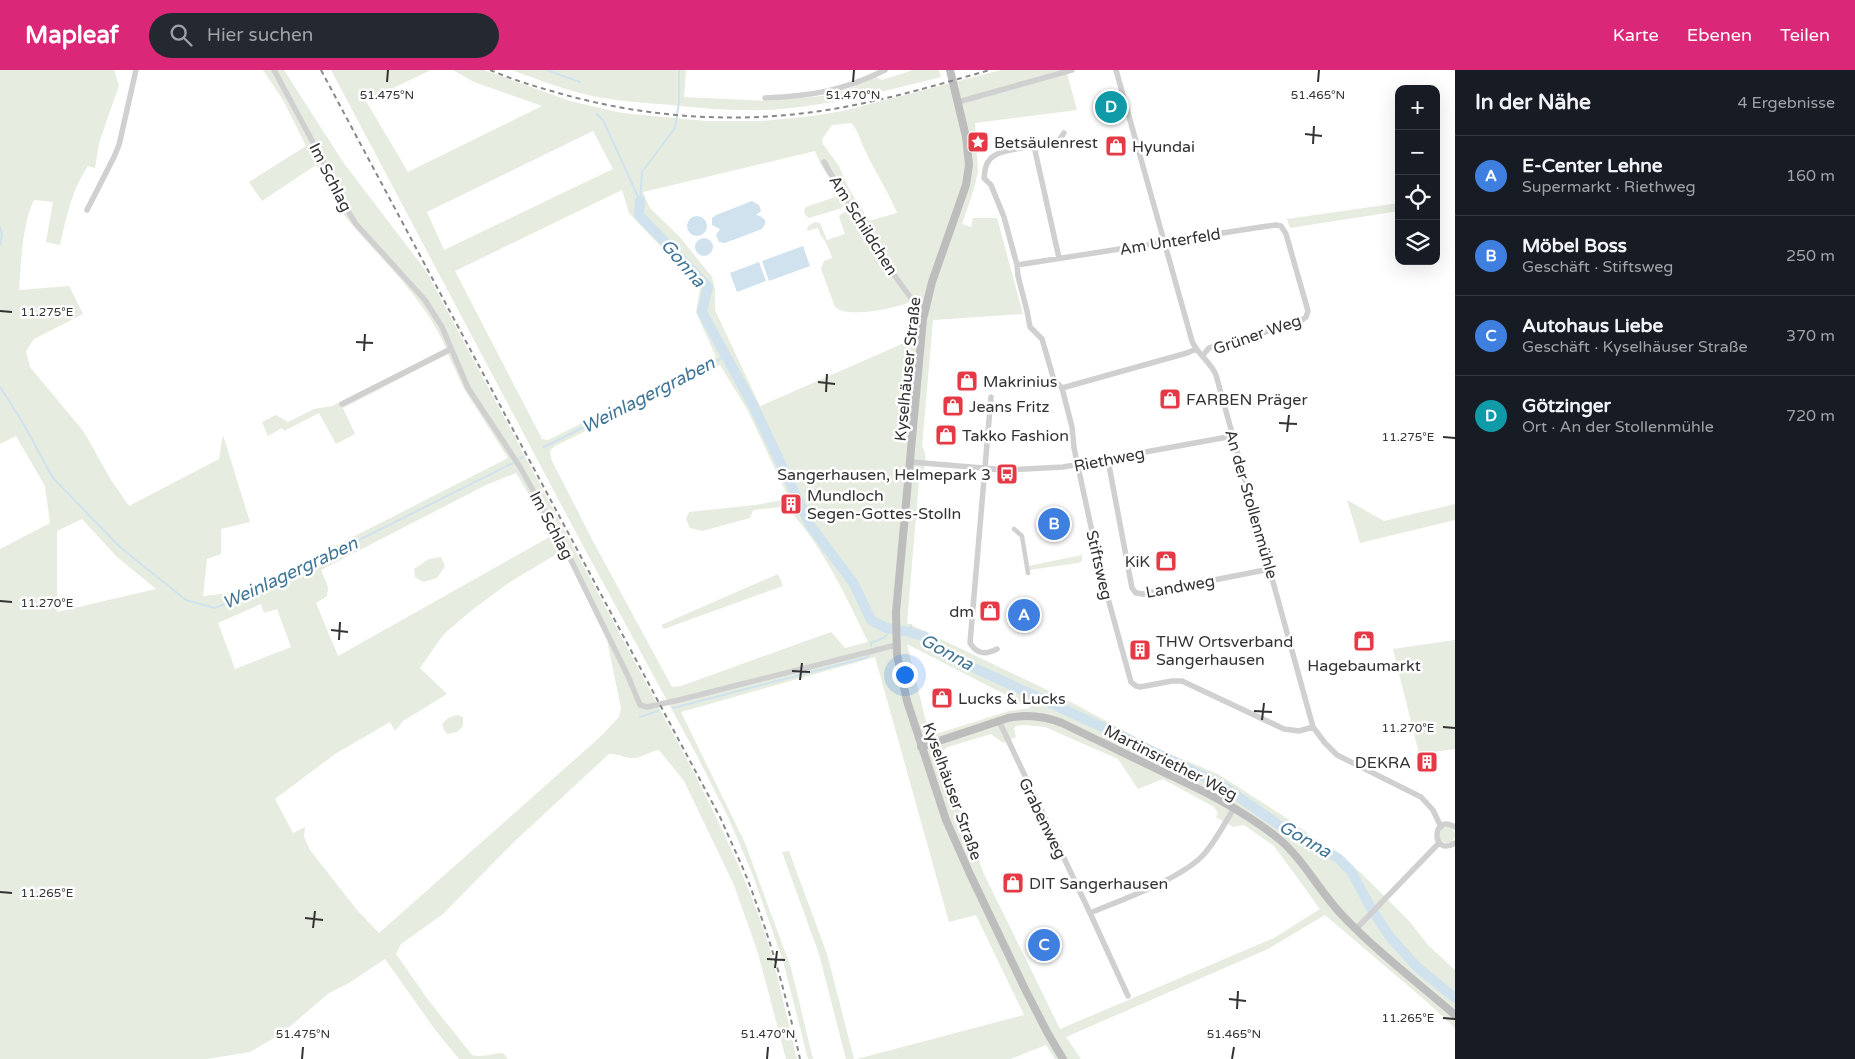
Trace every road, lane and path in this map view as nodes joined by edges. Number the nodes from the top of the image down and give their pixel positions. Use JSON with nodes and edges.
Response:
{"nodes":[{"id":1,"x":136,"y":70,"type":"edge"},
{"id":2,"x":274,"y":70,"type":"edge"},
{"id":3,"x":885,"y":70,"type":"edge"},
{"id":4,"x":950,"y":70,"type":"edge"},
{"id":5,"x":1072,"y":70,"type":"edge"},
{"id":6,"x":1116,"y":70,"type":"edge"},
{"id":7,"x":765,"y":98,"type":"dead end"},
{"id":8,"x":958,"y":102,"type":"junction"},
{"id":9,"x":1064,"y":134,"type":"dead end"},
{"id":10,"x":1034,"y":146,"type":"junction"},
{"id":11,"x":824,"y":162,"type":"dead end"},
{"id":12,"x":86,"y":210,"type":"dead end"},
{"id":13,"x":1281,"y":226,"type":"joint"},
{"id":14,"x":1164,"y":242,"type":"junction"},
{"id":15,"x":1059,"y":258,"type":"junction"},
{"id":16,"x":1017,"y":265,"type":"junction"},
{"id":17,"x":925,"y":307,"type":"junction"},
{"id":18,"x":451,"y":349,"type":"junction"},
{"id":19,"x":1196,"y":349,"type":"junction"},
{"id":20,"x":1203,"y":356,"type":"junction"},
{"id":21,"x":1062,"y":388,"type":"junction"},
{"id":22,"x":991,"y":396,"type":"dead end"},
{"id":23,"x":342,"y":404,"type":"dead end"},
{"id":24,"x":1233,"y":436,"type":"junction"},
{"id":25,"x":1108,"y":460,"type":"junction"},
{"id":26,"x":911,"y":462,"type":"junction"},
{"id":27,"x":1078,"y":465,"type":"junction"},
{"id":28,"x":984,"y":468,"type":"junction"},
{"id":29,"x":1014,"y":529,"type":"dead end"},
{"id":30,"x":1270,"y":569,"type":"junction"},
{"id":31,"x":1028,"y":573,"type":"dead end"},
{"id":32,"x":896,"y":642,"type":"junction"},
{"id":33,"x":997,"y":648,"type":"dead end"},
{"id":34,"x":998,"y":721,"type":"junction"},
{"id":35,"x":1313,"y":727,"type":"junction"},
{"id":36,"x":922,"y":747,"type":"junction"},
{"id":37,"x":1234,"y":808,"type":"junction"},
{"id":38,"x":1441,"y":826,"type":"junction"},
{"id":39,"x":1455,"y":827,"type":"edge"},
{"id":40,"x":1439,"y":842,"type":"junction"},
{"id":41,"x":1455,"y":843,"type":"edge"},
{"id":42,"x":1090,"y":913,"type":"junction"},
{"id":43,"x":1356,"y":929,"type":"junction"},
{"id":44,"x":1128,"y":996,"type":"dead end"},
{"id":45,"x":1455,"y":1016,"type":"edge"},
{"id":46,"x":1061,"y":1056,"type":"edge"}],
"edges":[{"from":1,"to":12,"type":"street"},
{"from":2,"to":18,"type":"street","name":"Im Schlag"},
{"from":3,"to":7,"type":"street"},
{"from":4,"to":8,"type":"main road","name":"Kyselhäuser Straße"},
{"from":5,"to":8,"type":"street"},
{"from":6,"to":14,"type":"street","name":"An der Stollenmühle"},
{"from":8,"to":17,"type":"main road","name":"Kyselhäuser Straße"},
{"from":9,"to":10,"type":"street"},
{"from":10,"to":15,"type":"street"},
{"from":10,"to":16,"type":"street"},
{"from":11,"to":17,"type":"street","name":"Am Schildchen"},
{"from":13,"to":14,"type":"street","name":"Am Unterfeld"},
{"from":13,"to":20,"type":"street","name":"Grüner Weg"},
{"from":14,"to":15,"type":"street","name":"Am Unterfeld"},
{"from":14,"to":19,"type":"street","name":"An der Stollenmühle"},
{"from":15,"to":16,"type":"street","name":"Am Unterfeld"},
{"from":16,"to":21,"type":"street","name":"Stiftsweg"},
{"from":17,"to":26,"type":"main road","name":"Kyselhäuser Straße"},
{"from":18,"to":23,"type":"street"},
{"from":18,"to":32,"type":"street","name":"Im Schlag"},
{"from":19,"to":20,"type":"street","name":"An der Stollenmühle"},
{"from":19,"to":21,"type":"street","name":"Grüner Weg"},
{"from":20,"to":24,"type":"street","name":"An der Stollenmühle"},
{"from":21,"to":27,"type":"street","name":"Stiftsweg"},
{"from":22,"to":28,"type":"street"},
{"from":24,"to":25,"type":"street","name":"Riethweg"},
{"from":24,"to":30,"type":"street","name":"An der Stollenmühle"},
{"from":25,"to":27,"type":"street","name":"Riethweg"},
{"from":25,"to":30,"type":"street","name":"Landweg"},
{"from":26,"to":28,"type":"street","name":"Riethweg"},
{"from":26,"to":32,"type":"main road","name":"Kyselhäuser Straße"},
{"from":27,"to":28,"type":"street","name":"Riethweg"},
{"from":27,"to":35,"type":"street","name":"Stiftsweg"},
{"from":28,"to":33,"type":"street"},
{"from":29,"to":31,"type":"street"},
{"from":30,"to":35,"type":"street","name":"An der Stollenmühle"},
{"from":32,"to":36,"type":"main road","name":"Kyselhäuser Straße"},
{"from":34,"to":36,"type":"main road","name":"Martinsriether Weg"},
{"from":34,"to":37,"type":"main road","name":"Martinsriether Weg"},
{"from":34,"to":42,"type":"street","name":"Grabenweg"},
{"from":35,"to":38,"type":"street","name":"An der Stollenmühle"},
{"from":36,"to":46,"type":"main road","name":"Kyselhäuser Straße"},
{"from":37,"to":42,"type":"street"},
{"from":37,"to":43,"type":"main road","name":"Martinsriether Weg"},
{"from":38,"to":39,"type":"street"},
{"from":38,"to":40,"type":"street"},
{"from":40,"to":41,"type":"street"},
{"from":40,"to":43,"type":"street"},
{"from":42,"to":44,"type":"street","name":"Grabenweg"},
{"from":43,"to":45,"type":"main road","name":"Martinsriether Weg"}]}
